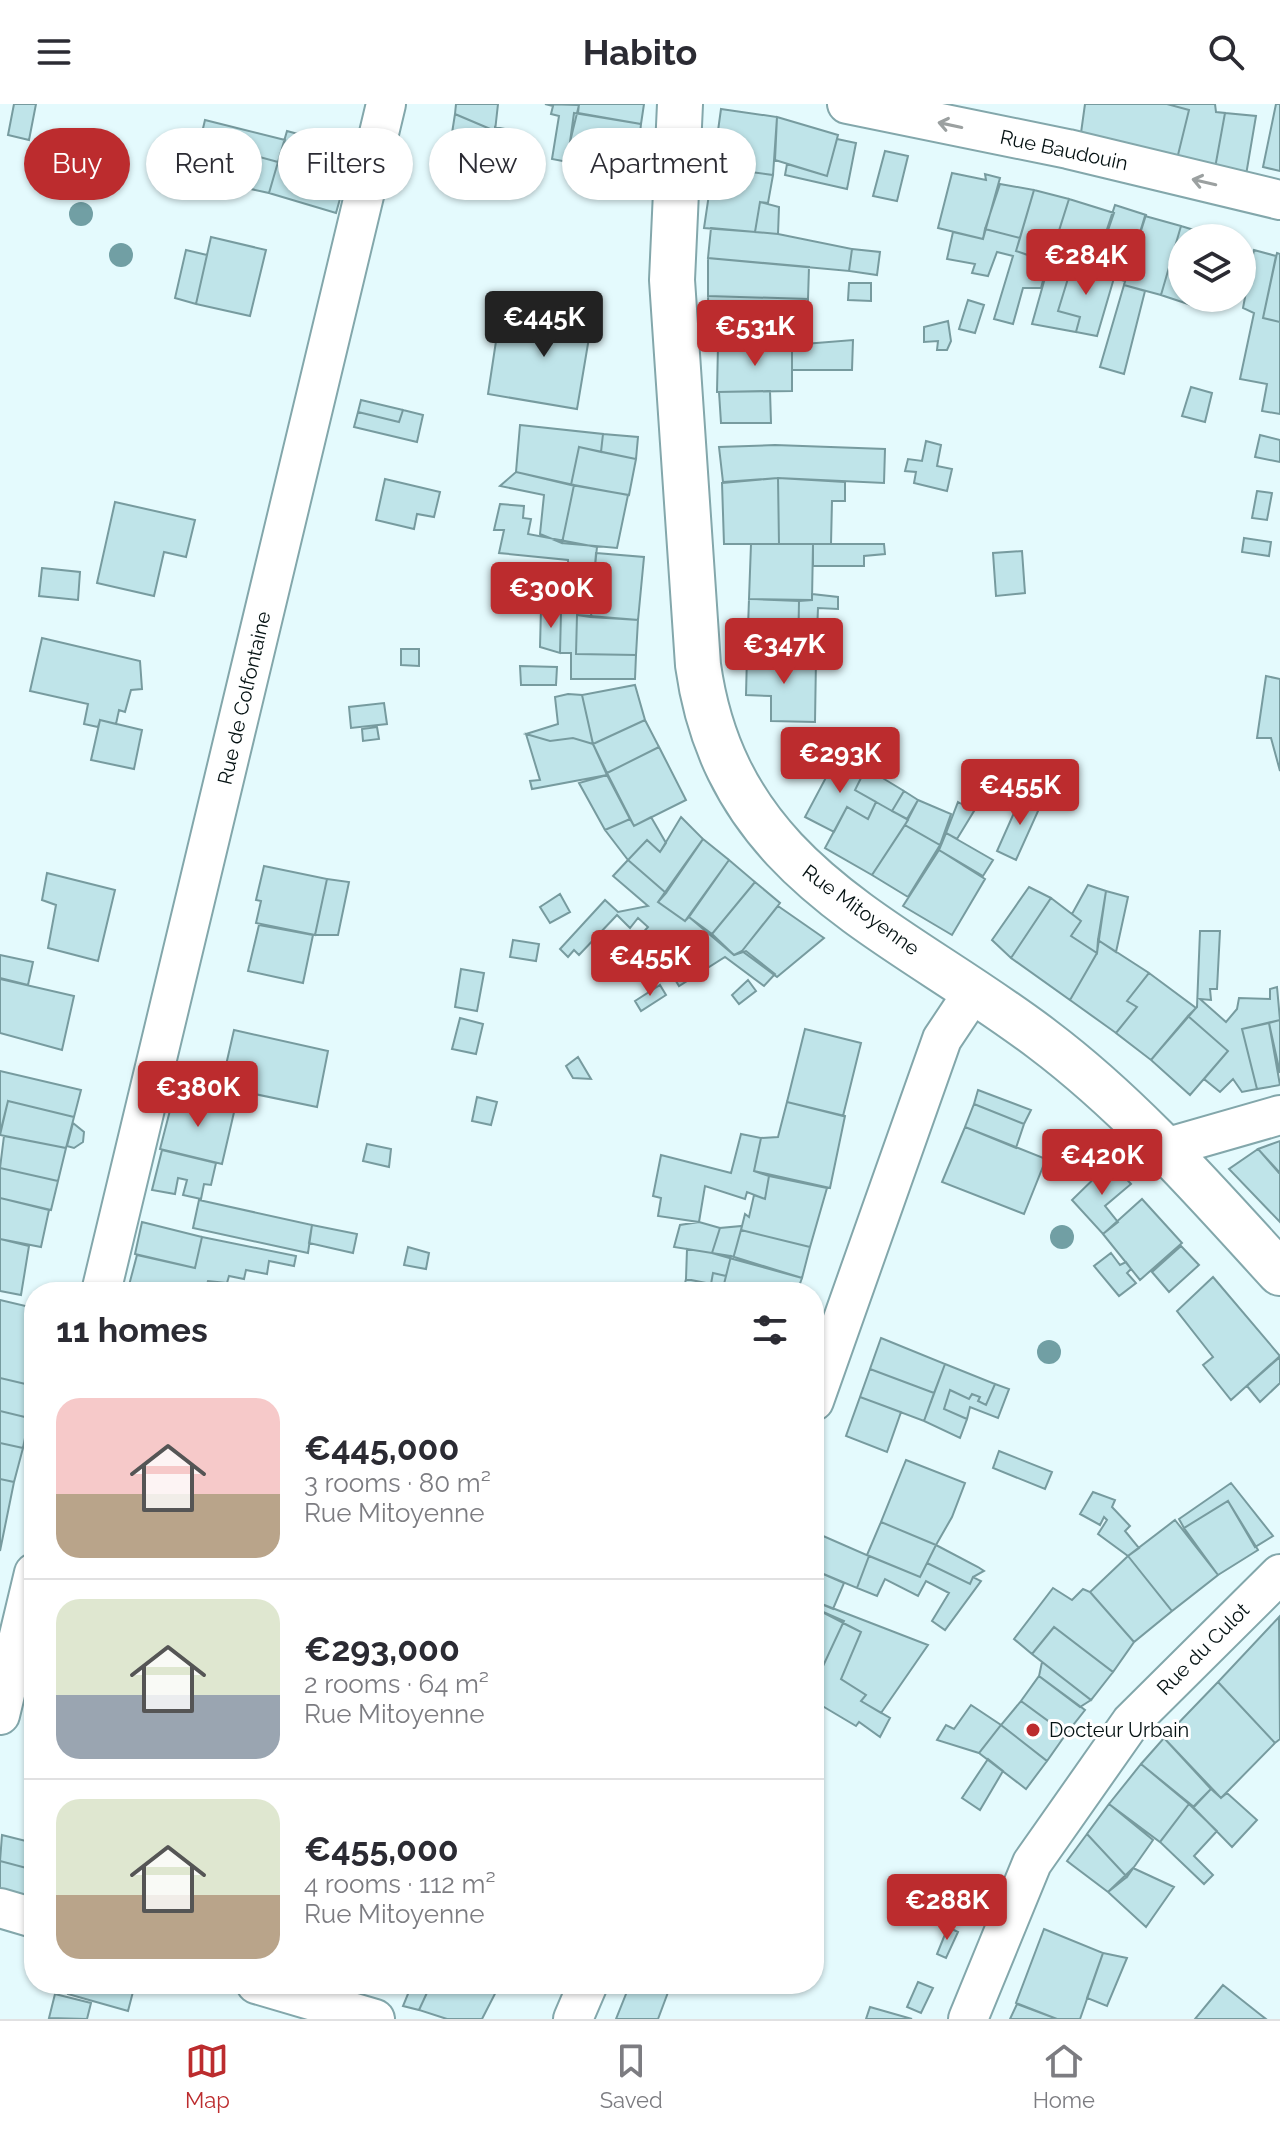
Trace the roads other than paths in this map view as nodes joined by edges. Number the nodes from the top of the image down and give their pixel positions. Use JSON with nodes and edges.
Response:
{"nodes":[{"id":1,"x":386,"y":104,"type":"edge"},
{"id":2,"x":680,"y":104,"type":"edge"},
{"id":3,"x":847,"y":104,"type":"edge"},
{"id":4,"x":1280,"y":200,"type":"edge"},
{"id":5,"x":974,"y":991,"type":"junction"},
{"id":6,"x":1280,"y":1115,"type":"edge"},
{"id":7,"x":1165,"y":1148,"type":"junction"},
{"id":8,"x":1280,"y":1273,"type":"edge"},
{"id":9,"x":103,"y":1282,"type":"edge"},
{"id":10,"x":824,"y":1373,"type":"edge"},
{"id":11,"x":1280,"y":1574,"type":"edge"},
{"id":12,"x":24,"y":1615,"type":"edge"},
{"id":13,"x":0,"y":1715,"type":"edge"},
{"id":14,"x":0,"y":1908,"type":"edge"},
{"id":15,"x":24,"y":1915,"type":"edge"},
{"id":16,"x":290,"y":1994,"type":"edge"},
{"id":17,"x":584,"y":1994,"type":"edge"},
{"id":18,"x":375,"y":2019,"type":"edge"},
{"id":19,"x":573,"y":2019,"type":"edge"},
{"id":20,"x":968,"y":2019,"type":"edge"}],
"edges":[{"from":1,"to":9,"type":"street","name":"Rue de Colfontaine"},
{"from":2,"to":5,"type":"street","name":"Rue Mitoyenne"},
{"from":4,"to":3,"type":"street","name":"Rue Baudouin","one_way":true},
{"from":5,"to":7,"type":"street","name":"Rue Mitoyenne"},
{"from":5,"to":10,"type":"street"},
{"from":6,"to":7,"type":"street"},
{"from":7,"to":8,"type":"street","name":"Rue Mitoyenne"},
{"from":11,"to":20,"type":"street","name":"Rue du Culot"},
{"from":12,"to":13,"type":"street"},
{"from":14,"to":15,"type":"street"},
{"from":16,"to":18,"type":"street"},
{"from":17,"to":19,"type":"street"}]}
